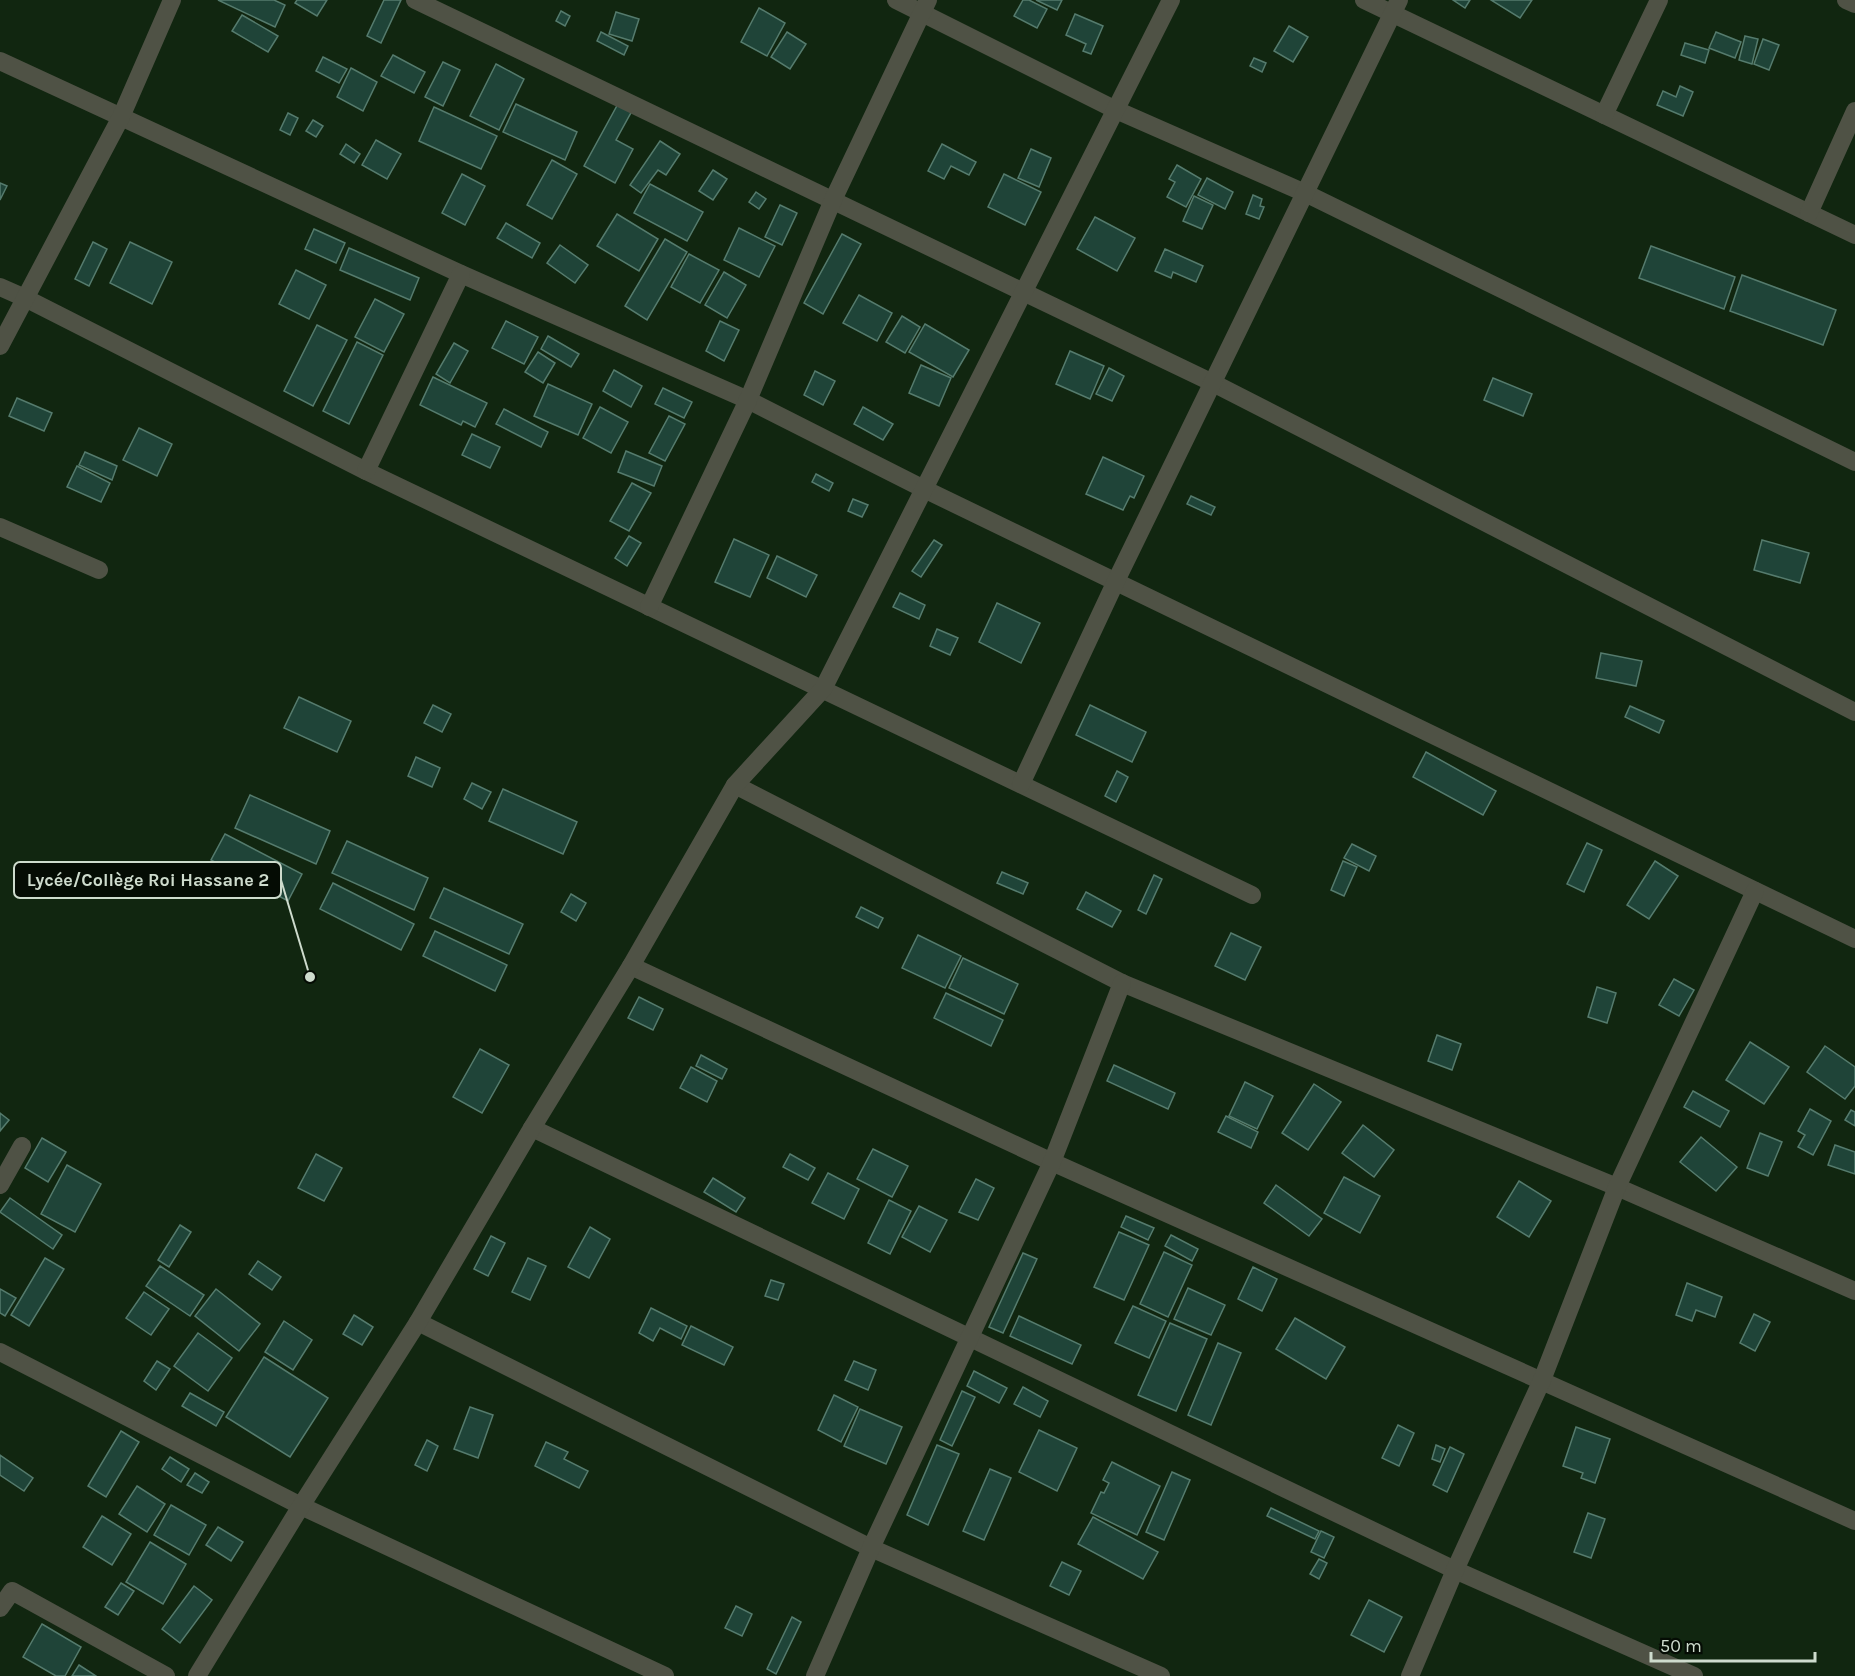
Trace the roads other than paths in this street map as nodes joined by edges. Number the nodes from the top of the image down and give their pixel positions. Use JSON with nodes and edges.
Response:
{"nodes":[{"id":1,"x":172,"y":0,"type":"edge"},
{"id":2,"x":415,"y":0,"type":"edge"},
{"id":3,"x":896,"y":0,"type":"edge"},
{"id":4,"x":1171,"y":0,"type":"edge"},
{"id":5,"x":1364,"y":0,"type":"edge"},
{"id":6,"x":1659,"y":0,"type":"edge"},
{"id":7,"x":1846,"y":0,"type":"edge"},
{"id":8,"x":1855,"y":4,"type":"edge"},
{"id":9,"x":925,"y":6,"type":"edge"},
{"id":10,"x":1395,"y":7,"type":"edge"},
{"id":11,"x":0,"y":61,"type":"edge"},
{"id":12,"x":1116,"y":110,"type":"junction"},
{"id":13,"x":1855,"y":111,"type":"edge"},
{"id":14,"x":1604,"y":115,"type":"junction"},
{"id":15,"x":121,"y":117,"type":"junction"},
{"id":16,"x":1305,"y":193,"type":"junction"},
{"id":17,"x":833,"y":200,"type":"junction"},
{"id":18,"x":1809,"y":213,"type":"junction"},
{"id":19,"x":1855,"y":235,"type":"edge"},
{"id":20,"x":461,"y":274,"type":"junction"},
{"id":21,"x":0,"y":287,"type":"edge"},
{"id":22,"x":1023,"y":291,"type":"junction"},
{"id":23,"x":25,"y":298,"type":"junction"},
{"id":24,"x":0,"y":346,"type":"edge"},
{"id":25,"x":1213,"y":383,"type":"junction"},
{"id":26,"x":748,"y":400,"type":"junction"},
{"id":27,"x":1855,"y":462,"type":"edge"},
{"id":28,"x":366,"y":471,"type":"junction"},
{"id":29,"x":924,"y":489,"type":"junction"},
{"id":30,"x":0,"y":527,"type":"edge"},
{"id":31,"x":99,"y":570,"type":"dead end"},
{"id":32,"x":1116,"y":581,"type":"junction"},
{"id":33,"x":649,"y":606,"type":"junction"},
{"id":34,"x":823,"y":689,"type":"junction"},
{"id":35,"x":1855,"y":712,"type":"edge"},
{"id":36,"x":1021,"y":784,"type":"junction"},
{"id":37,"x":735,"y":785,"type":"junction"},
{"id":38,"x":1755,"y":891,"type":"junction"},
{"id":39,"x":1252,"y":894,"type":"dead end"},
{"id":40,"x":1855,"y":939,"type":"edge"},
{"id":41,"x":632,"y":966,"type":"junction"},
{"id":42,"x":1122,"y":983,"type":"junction"},
{"id":43,"x":532,"y":1128,"type":"junction"},
{"id":44,"x":22,"y":1146,"type":"dead end"},
{"id":45,"x":1052,"y":1162,"type":"junction"},
{"id":46,"x":0,"y":1185,"type":"edge"},
{"id":47,"x":1617,"y":1187,"type":"junction"},
{"id":48,"x":1855,"y":1291,"type":"edge"},
{"id":49,"x":418,"y":1322,"type":"junction"},
{"id":50,"x":969,"y":1338,"type":"junction"},
{"id":51,"x":0,"y":1352,"type":"edge"},
{"id":52,"x":1542,"y":1380,"type":"junction"},
{"id":53,"x":300,"y":1506,"type":"junction"},
{"id":54,"x":1855,"y":1521,"type":"edge"},
{"id":55,"x":871,"y":1548,"type":"junction"},
{"id":56,"x":1455,"y":1570,"type":"junction"},
{"id":57,"x":0,"y":1608,"type":"edge"},
{"id":58,"x":166,"y":1676,"type":"edge"},
{"id":59,"x":197,"y":1676,"type":"edge"},
{"id":60,"x":665,"y":1676,"type":"edge"},
{"id":61,"x":815,"y":1676,"type":"edge"},
{"id":62,"x":1161,"y":1676,"type":"edge"},
{"id":63,"x":1410,"y":1676,"type":"edge"},
{"id":64,"x":1694,"y":1676,"type":"edge"}],
"edges":[{"from":1,"to":15,"type":"street"},
{"from":2,"to":17,"type":"street"},
{"from":3,"to":9,"type":"street"},
{"from":4,"to":12,"type":"street"},
{"from":5,"to":10,"type":"street"},
{"from":6,"to":14,"type":"street"},
{"from":7,"to":8,"type":"street"},
{"from":9,"to":12,"type":"street"},
{"from":9,"to":17,"type":"street"},
{"from":10,"to":14,"type":"street"},
{"from":10,"to":16,"type":"street"},
{"from":11,"to":15,"type":"street"},
{"from":12,"to":16,"type":"street"},
{"from":12,"to":22,"type":"street"},
{"from":13,"to":18,"type":"street"},
{"from":14,"to":18,"type":"street"},
{"from":15,"to":20,"type":"street"},
{"from":15,"to":23,"type":"street"},
{"from":16,"to":25,"type":"street"},
{"from":16,"to":27,"type":"street"},
{"from":17,"to":22,"type":"street"},
{"from":17,"to":26,"type":"street"},
{"from":18,"to":19,"type":"street"},
{"from":20,"to":26,"type":"street"},
{"from":20,"to":28,"type":"street"},
{"from":21,"to":23,"type":"street"},
{"from":22,"to":25,"type":"street"},
{"from":22,"to":29,"type":"street"},
{"from":23,"to":24,"type":"street"},
{"from":23,"to":28,"type":"street"},
{"from":25,"to":32,"type":"street"},
{"from":25,"to":35,"type":"street"},
{"from":26,"to":29,"type":"street"},
{"from":26,"to":33,"type":"street"},
{"from":28,"to":33,"type":"street"},
{"from":29,"to":32,"type":"street"},
{"from":29,"to":34,"type":"street"},
{"from":30,"to":31,"type":"street"},
{"from":32,"to":36,"type":"street"},
{"from":32,"to":38,"type":"street"},
{"from":33,"to":34,"type":"street"},
{"from":34,"to":36,"type":"street"},
{"from":34,"to":37,"type":"street"},
{"from":36,"to":39,"type":"street"},
{"from":37,"to":41,"type":"street"},
{"from":37,"to":42,"type":"street"},
{"from":38,"to":40,"type":"street"},
{"from":38,"to":47,"type":"street"},
{"from":41,"to":43,"type":"street"},
{"from":41,"to":45,"type":"street"},
{"from":42,"to":45,"type":"street"},
{"from":42,"to":47,"type":"street"},
{"from":43,"to":49,"type":"street"},
{"from":43,"to":50,"type":"street"},
{"from":44,"to":46,"type":"street"},
{"from":45,"to":50,"type":"street"},
{"from":45,"to":52,"type":"street"},
{"from":47,"to":48,"type":"street"},
{"from":47,"to":52,"type":"street"},
{"from":49,"to":53,"type":"street"},
{"from":49,"to":55,"type":"street"},
{"from":50,"to":55,"type":"street"},
{"from":50,"to":56,"type":"street"},
{"from":51,"to":53,"type":"street"},
{"from":52,"to":54,"type":"street"},
{"from":52,"to":56,"type":"street"},
{"from":53,"to":59,"type":"street"},
{"from":53,"to":60,"type":"street"},
{"from":55,"to":61,"type":"street"},
{"from":55,"to":62,"type":"street"},
{"from":56,"to":63,"type":"street"},
{"from":56,"to":64,"type":"street"},
{"from":57,"to":58,"type":"street"}]}
